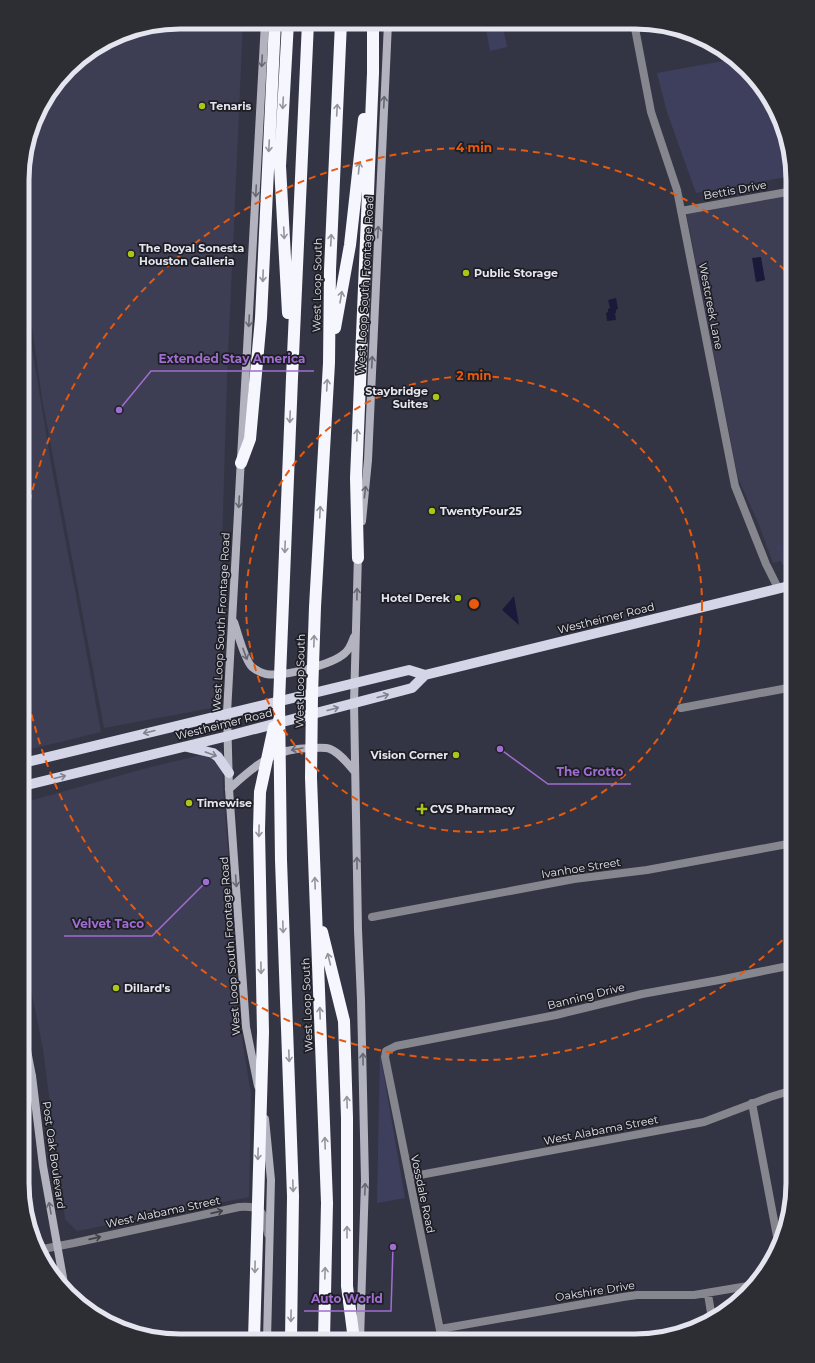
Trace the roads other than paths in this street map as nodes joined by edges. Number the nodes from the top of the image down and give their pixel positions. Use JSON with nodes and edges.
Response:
{"nodes":[{"id":1,"x":264,"y":29,"type":"edge"},
{"id":2,"x":275,"y":29,"type":"edge"},
{"id":3,"x":288,"y":29,"type":"edge"},
{"id":4,"x":308,"y":29,"type":"edge"},
{"id":5,"x":341,"y":29,"type":"edge"},
{"id":6,"x":373,"y":29,"type":"edge"},
{"id":7,"x":374,"y":29,"type":"edge"},
{"id":8,"x":388,"y":29,"type":"edge"},
{"id":9,"x":635,"y":29,"type":"edge"},
{"id":10,"x":786,"y":192,"type":"edge"},
{"id":11,"x":681,"y":211,"type":"junction"},
{"id":12,"x":329,"y":363,"type":"junction"},
{"id":13,"x":292,"y":378,"type":"junction"},
{"id":14,"x":241,"y":463,"type":"junction"},
{"id":15,"x":358,"y":558,"type":"junction"},
{"id":16,"x":786,"y":586,"type":"edge"},
{"id":17,"x":778,"y":588,"type":"junction"},
{"id":18,"x":233,"y":617,"type":"junction"},
{"id":19,"x":356,"y":630,"type":"junction"},
{"id":20,"x":425,"y":675,"type":"junction"},
{"id":21,"x":355,"y":683,"type":"junction"},
{"id":22,"x":786,"y":688,"type":"edge"},
{"id":23,"x":279,"y":702,"type":"junction"},
{"id":24,"x":354,"y":703,"type":"junction"},
{"id":25,"x":681,"y":708,"type":"dead end"},
{"id":26,"x":227,"y":713,"type":"junction"},
{"id":27,"x":228,"y":736,"type":"junction"},
{"id":28,"x":185,"y":747,"type":"junction"},
{"id":29,"x":29,"y":761,"type":"edge"},
{"id":30,"x":355,"y":772,"type":"junction"},
{"id":31,"x":229,"y":773,"type":"junction"},
{"id":32,"x":29,"y":784,"type":"edge"},
{"id":33,"x":229,"y":789,"type":"junction"},
{"id":34,"x":786,"y":844,"type":"edge"},
{"id":35,"x":316,"y":905,"type":"junction"},
{"id":36,"x":372,"y":917,"type":"dead end"},
{"id":37,"x":786,"y":966,"type":"edge"},
{"id":38,"x":386,"y":1051,"type":"joint"},
{"id":39,"x":29,"y":1060,"type":"edge"},
{"id":40,"x":29,"y":1075,"type":"edge"},
{"id":41,"x":32,"y":1076,"type":"junction"},
{"id":42,"x":786,"y":1092,"type":"edge"},
{"id":43,"x":752,"y":1103,"type":"junction"},
{"id":44,"x":409,"y":1177,"type":"junction"},
{"id":45,"x":777,"y":1234,"type":"edge"},
{"id":46,"x":270,"y":1241,"type":"junction"},
{"id":47,"x":57,"y":1246,"type":"junction"},
{"id":48,"x":44,"y":1249,"type":"edge"},
{"id":49,"x":63,"y":1278,"type":"edge"},
{"id":50,"x":744,"y":1287,"type":"edge"},
{"id":51,"x":708,"y":1294,"type":"junction"},
{"id":52,"x":711,"y":1313,"type":"edge"},
{"id":53,"x":440,"y":1329,"type":"junction"},
{"id":54,"x":254,"y":1334,"type":"edge"},
{"id":55,"x":267,"y":1334,"type":"edge"},
{"id":56,"x":291,"y":1334,"type":"edge"},
{"id":57,"x":324,"y":1334,"type":"edge"},
{"id":58,"x":353,"y":1334,"type":"edge"},
{"id":59,"x":360,"y":1334,"type":"edge"},
{"id":60,"x":441,"y":1334,"type":"edge"}],
"edges":[{"from":1,"to":14,"type":"main road","name":"West Loop South Frontage Road","one_way":true},
{"from":2,"to":14,"type":"highway","one_way":true},
{"from":3,"to":13,"type":"highway","one_way":true},
{"from":4,"to":13,"type":"highway","name":"West Loop South"},
{"from":12,"to":5,"type":"highway","name":"West Loop South","one_way":true},
{"from":12,"to":6,"type":"highway","one_way":true},
{"from":15,"to":7,"type":"highway","one_way":true},
{"from":15,"to":8,"type":"main road","name":"West Loop South Frontage Road","one_way":true},
{"from":9,"to":11,"type":"street","name":"Westcreek Lane"},
{"from":10,"to":11,"type":"street","name":"Bettis Drive"},
{"from":11,"to":17,"type":"street","name":"Westcreek Lane"},
{"from":35,"to":12,"type":"highway","name":"West Loop South","one_way":true},
{"from":13,"to":23,"type":"highway","name":"West Loop South","one_way":true},
{"from":14,"to":18,"type":"main road","name":"West Loop South Frontage Road","one_way":true},
{"from":19,"to":15,"type":"main road","name":"West Loop South Frontage Road","one_way":true},
{"from":16,"to":17,"type":"main road","name":"Westheimer Road"},
{"from":17,"to":20,"type":"main road","name":"Westheimer Road"},
{"from":18,"to":19,"type":"main road","one_way":true},
{"from":18,"to":26,"type":"main road","name":"West Loop South Frontage Road"},
{"from":19,"to":21,"type":"main road","name":"West Loop South Frontage Road"},
{"from":20,"to":21,"type":"main road","name":"Westheimer Road"},
{"from":24,"to":20,"type":"main road","name":"Westheimer Road","one_way":true},
{"from":21,"to":24,"type":"main road","name":"West Loop South Frontage Road"},
{"from":21,"to":26,"type":"main road","name":"Westheimer Road"},
{"from":22,"to":25,"type":"street"},
{"from":23,"to":54,"type":"highway","one_way":true},
{"from":23,"to":56,"type":"highway","name":"West Loop South","one_way":true},
{"from":27,"to":24,"type":"main road","name":"Westheimer Road","one_way":true},
{"from":24,"to":30,"type":"main road","name":"West Loop South Frontage Road"},
{"from":26,"to":27,"type":"main road","name":"West Loop South Frontage Road"},
{"from":26,"to":29,"type":"main road","name":"Westheimer Road","one_way":true},
{"from":27,"to":28,"type":"main road","name":"Westheimer Road"},
{"from":27,"to":31,"type":"main road","name":"West Loop South Frontage Road"},
{"from":28,"to":31,"type":"main road","one_way":true},
{"from":32,"to":28,"type":"main road","name":"Westheimer Road","one_way":true},
{"from":30,"to":33,"type":"main road","one_way":true},
{"from":59,"to":30,"type":"main road","name":"West Loop South Frontage Road","one_way":true},
{"from":31,"to":33,"type":"main road","name":"West Loop South Frontage Road"},
{"from":33,"to":46,"type":"main road","name":"West Loop South Frontage Road","one_way":true},
{"from":34,"to":36,"type":"street","name":"Ivanhoe Street"},
{"from":57,"to":35,"type":"highway","name":"West Loop South","one_way":true},
{"from":58,"to":35,"type":"highway","one_way":true},
{"from":37,"to":38,"type":"street","name":"Banning Drive"},
{"from":38,"to":44,"type":"street","name":"Vossdale Road"},
{"from":39,"to":41,"type":"main road","name":"Post Oak Boulevard"},
{"from":40,"to":41,"type":"main road"},
{"from":47,"to":41,"type":"main road","name":"Post Oak Boulevard","one_way":true},
{"from":42,"to":43,"type":"street","name":"West Alabama Street"},
{"from":43,"to":44,"type":"street","name":"West Alabama Street"},
{"from":43,"to":45,"type":"street"},
{"from":44,"to":53,"type":"street","name":"Vossdale Road"},
{"from":47,"to":46,"type":"street","name":"West Alabama Street","one_way":true},
{"from":46,"to":55,"type":"main road","name":"West Loop South Frontage Road"},
{"from":47,"to":48,"type":"street","name":"West Alabama Street"},
{"from":47,"to":49,"type":"main road","name":"Post Oak Boulevard"},
{"from":50,"to":51,"type":"street","name":"Oakshire Drive"},
{"from":51,"to":52,"type":"street"},
{"from":51,"to":53,"type":"street","name":"Oakshire Drive"},
{"from":53,"to":60,"type":"street","name":"Vossdale Road"}]}
